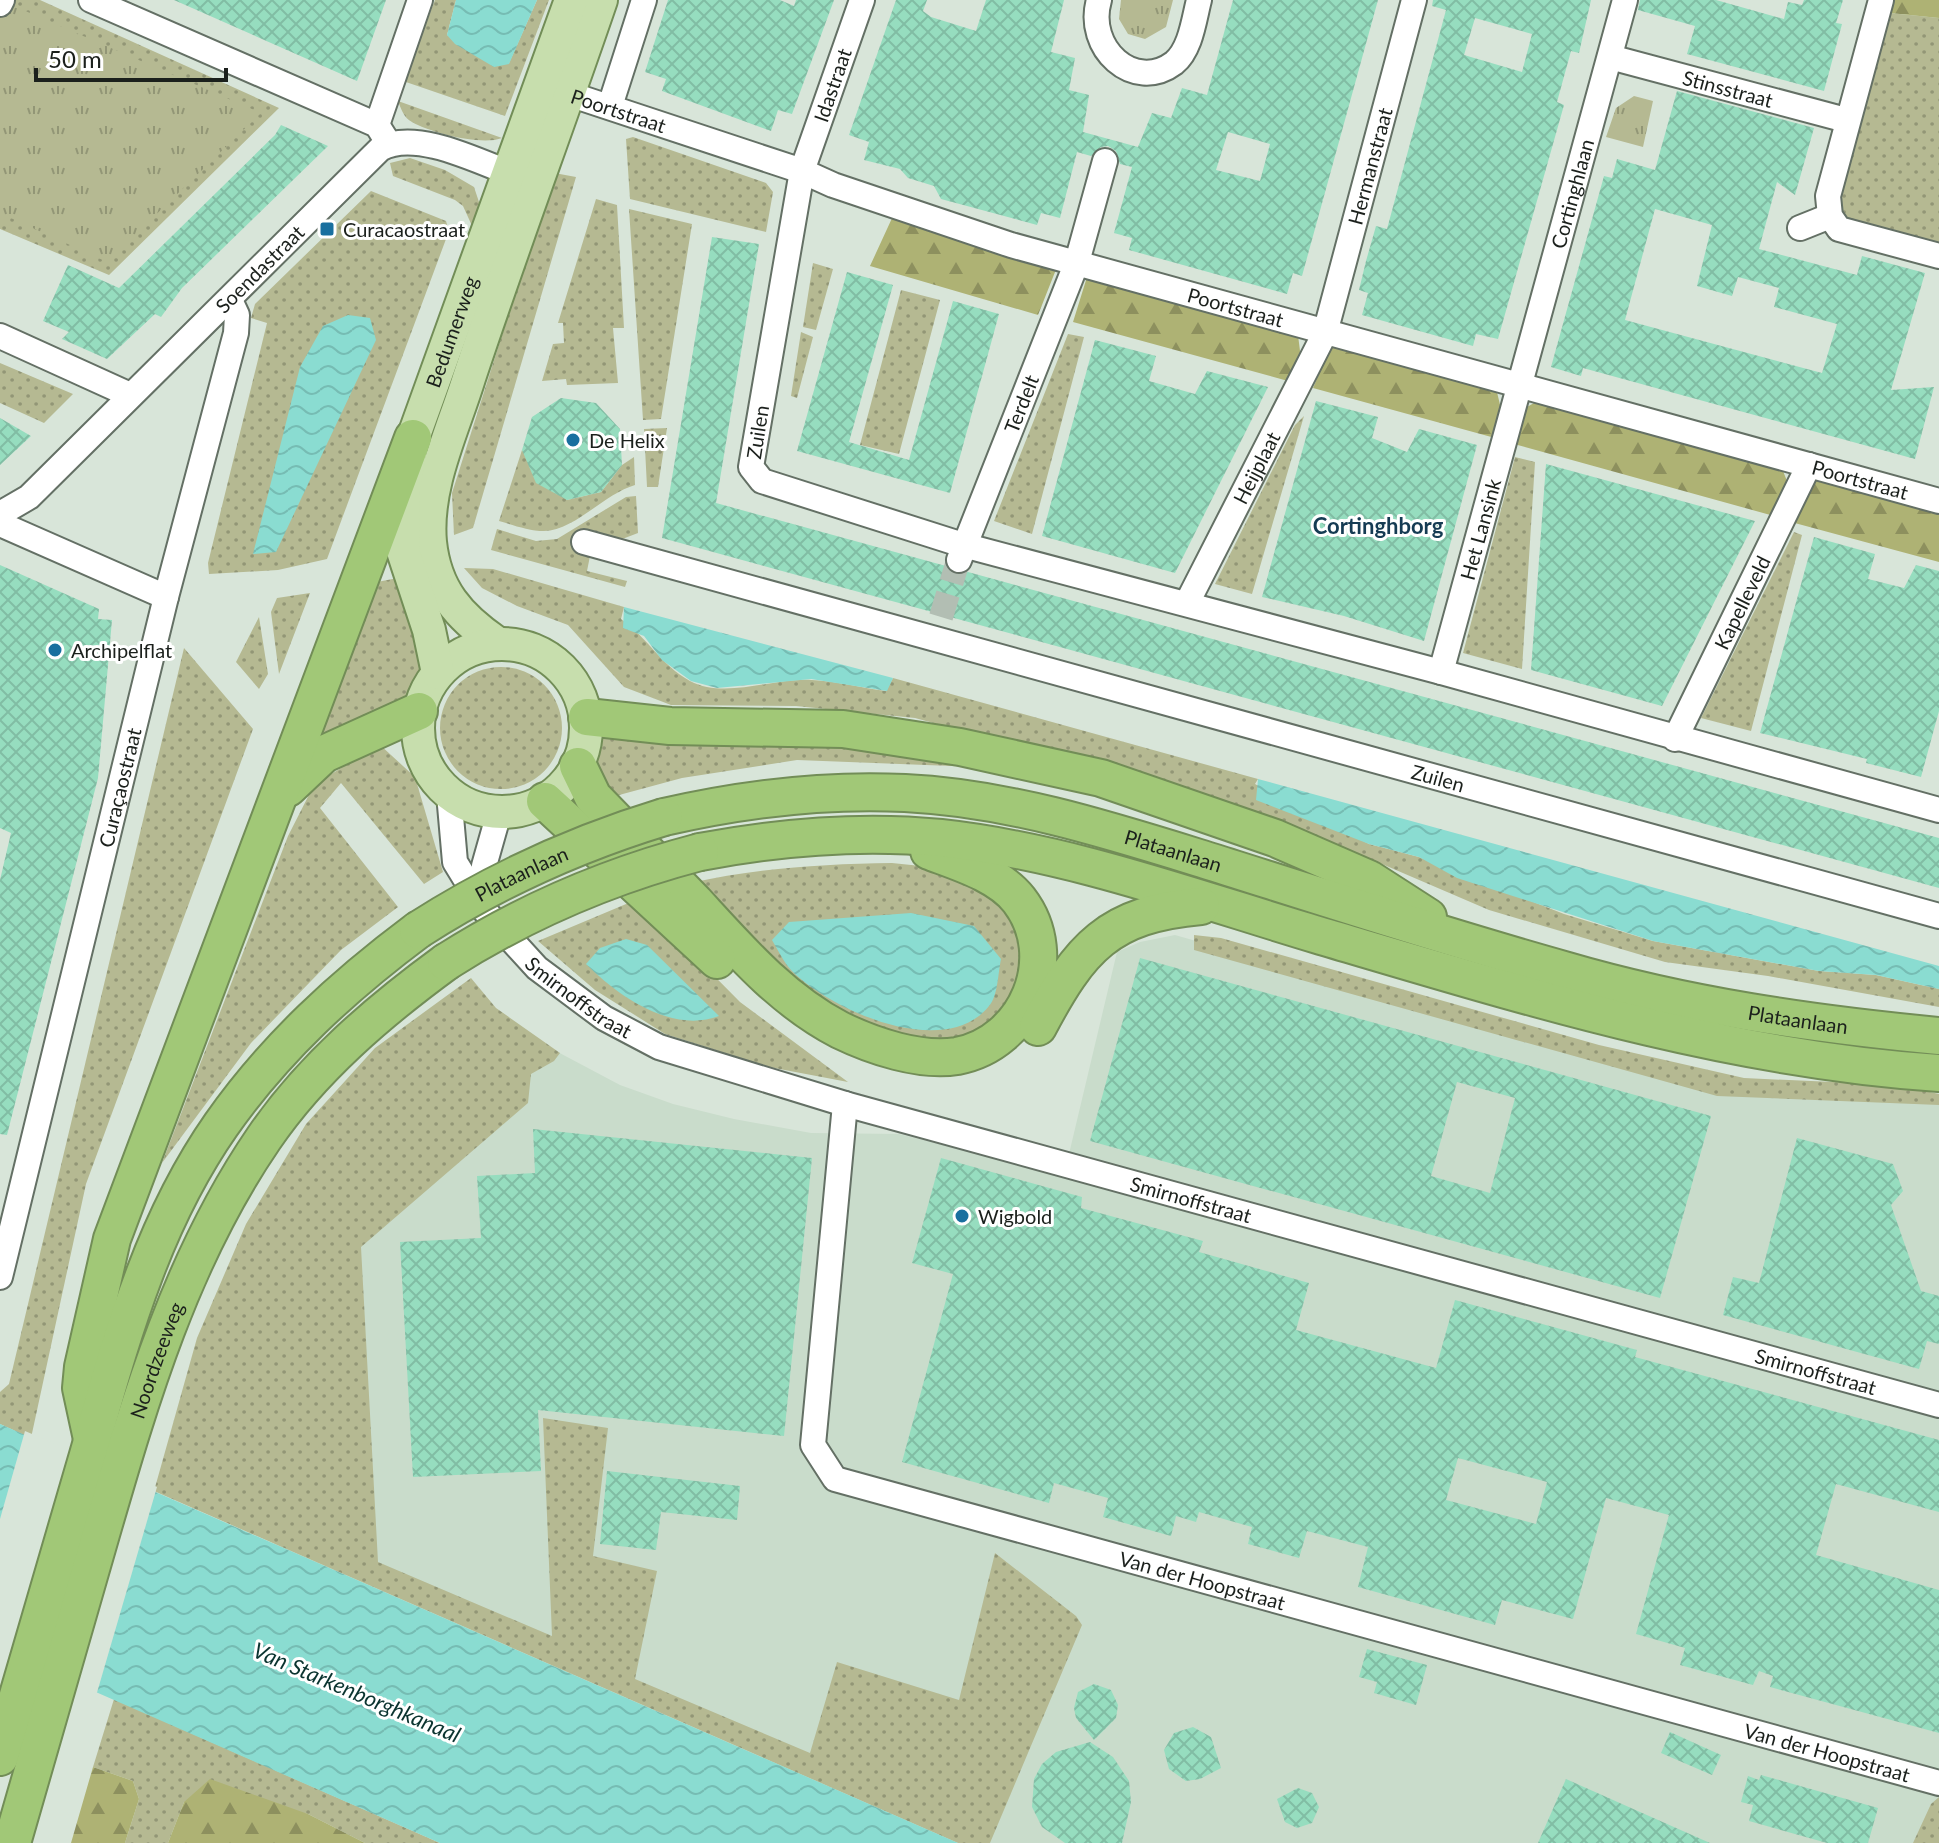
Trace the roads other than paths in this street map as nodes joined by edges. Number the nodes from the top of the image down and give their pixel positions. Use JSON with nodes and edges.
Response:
{"nodes":[{"id":1,"x":91,"y":0,"type":"edge"},
{"id":2,"x":420,"y":0,"type":"edge"},
{"id":3,"x":571,"y":0,"type":"edge"},
{"id":4,"x":601,"y":0,"type":"edge"},
{"id":5,"x":644,"y":0,"type":"edge"},
{"id":6,"x":862,"y":0,"type":"edge"},
{"id":7,"x":1099,"y":0,"type":"edge"},
{"id":8,"x":1199,"y":0,"type":"edge"},
{"id":9,"x":1414,"y":0,"type":"edge"},
{"id":10,"x":1625,"y":0,"type":"edge"},
{"id":11,"x":1881,"y":0,"type":"edge"},
{"id":12,"x":137,"y":9,"type":"edge"},
{"id":13,"x":1610,"y":57,"type":"junction"},
{"id":14,"x":556,"y":89,"type":"junction"},
{"id":15,"x":610,"y":106,"type":"junction"},
{"id":16,"x":1846,"y":120,"type":"junction"},
{"id":17,"x":383,"y":134,"type":"junction"},
{"id":18,"x":1105,"y":161,"type":"dead end"},
{"id":19,"x":802,"y":171,"type":"junction"},
{"id":20,"x":522,"y":178,"type":"junction"},
{"id":21,"x":1830,"y":216,"type":"junction"},
{"id":22,"x":1800,"y":228,"type":"dead end"},
{"id":23,"x":1939,"y":256,"type":"edge"},
{"id":24,"x":1077,"y":262,"type":"junction"},
{"id":25,"x":230,"y":300,"type":"junction"},
{"id":26,"x":1325,"y":333,"type":"junction"},
{"id":27,"x":0,"y":336,"type":"edge"},
{"id":28,"x":1521,"y":387,"type":"junction"},
{"id":29,"x":130,"y":395,"type":"junction"},
{"id":30,"x":413,"y":438,"type":"junction"},
{"id":31,"x":1809,"y":465,"type":"junction"},
{"id":32,"x":1939,"y":501,"type":"edge"},
{"id":33,"x":0,"y":514,"type":"edge"},
{"id":34,"x":0,"y":524,"type":"edge"},
{"id":35,"x":584,"y":542,"type":"dead end"},
{"id":36,"x":961,"y":553,"type":"junction"},
{"id":37,"x":166,"y":597,"type":"junction"},
{"id":38,"x":1187,"y":603,"type":"junction"},
{"id":39,"x":497,"y":643,"type":"junction"},
{"id":40,"x":1441,"y":672,"type":"junction"},
{"id":41,"x":438,"y":673,"type":"junction"},
{"id":42,"x":419,"y":711,"type":"junction"},
{"id":43,"x":587,"y":717,"type":"junction"},
{"id":44,"x":1675,"y":739,"type":"junction"},
{"id":45,"x":578,"y":766,"type":"junction"},
{"id":46,"x":449,"y":794,"type":"junction"},
{"id":47,"x":279,"y":797,"type":"junction"},
{"id":48,"x":545,"y":801,"type":"junction"},
{"id":49,"x":1939,"y":810,"type":"edge"},
{"id":50,"x":499,"y":813,"type":"junction"},
{"id":51,"x":890,"y":835,"type":"junction"},
{"id":52,"x":1217,"y":905,"type":"junction"},
{"id":53,"x":485,"y":911,"type":"junction"},
{"id":54,"x":1939,"y":916,"type":"edge"},
{"id":55,"x":418,"y":930,"type":"joint"},
{"id":56,"x":1463,"y":940,"type":"junction"},
{"id":57,"x":446,"y":962,"type":"joint"},
{"id":58,"x":1939,"y":1036,"type":"edge"},
{"id":59,"x":1939,"y":1073,"type":"edge"},
{"id":60,"x":845,"y":1104,"type":"junction"},
{"id":61,"x":0,"y":1277,"type":"edge"},
{"id":62,"x":96,"y":1373,"type":"junction"},
{"id":63,"x":1939,"y":1405,"type":"edge"},
{"id":64,"x":2,"y":1751,"type":"edge"},
{"id":65,"x":1939,"y":1783,"type":"edge"},
{"id":66,"x":12,"y":1843,"type":"edge"}],
"edges":[{"from":1,"to":12,"type":"street"},
{"from":2,"to":17,"type":"street","name":"Soendastraat"},
{"from":3,"to":14,"type":"main road","name":"Bedumerweg"},
{"from":4,"to":14,"type":"main road","name":"Bedumerweg"},
{"from":5,"to":15,"type":"street"},
{"from":6,"to":19,"type":"street","name":"Idastraat"},
{"from":7,"to":8,"type":"street"},
{"from":9,"to":26,"type":"street","name":"Hermanstraat"},
{"from":10,"to":13,"type":"street","name":"Cortinghlaan"},
{"from":11,"to":16,"type":"street"},
{"from":12,"to":17,"type":"street"},
{"from":13,"to":16,"type":"street","name":"Stinsstraat"},
{"from":13,"to":28,"type":"street","name":"Cortinghlaan"},
{"from":14,"to":15,"type":"street","name":"Poortstraat"},
{"from":14,"to":20,"type":"main road","name":"Bedumerweg"},
{"from":15,"to":19,"type":"street","name":"Poortstraat"},
{"from":16,"to":21,"type":"street"},
{"from":17,"to":20,"type":"street"},
{"from":17,"to":25,"type":"street","name":"Soendastraat"},
{"from":18,"to":24,"type":"street","name":"Terdelt"},
{"from":19,"to":24,"type":"street","name":"Poortstraat"},
{"from":19,"to":36,"type":"street","name":"Zuilen"},
{"from":20,"to":30,"type":"main road","name":"Bedumerweg"},
{"from":20,"to":39,"type":"main road","name":"Bedumerweg"},
{"from":21,"to":22,"type":"street"},
{"from":21,"to":23,"type":"street"},
{"from":24,"to":26,"type":"street","name":"Poortstraat"},
{"from":24,"to":36,"type":"street","name":"Terdelt"},
{"from":25,"to":29,"type":"street","name":"Soendastraat"},
{"from":25,"to":37,"type":"street","name":"Curaçaostraat"},
{"from":26,"to":28,"type":"street","name":"Poortstraat"},
{"from":26,"to":38,"type":"street","name":"Heijplaat"},
{"from":27,"to":29,"type":"street"},
{"from":28,"to":31,"type":"street","name":"Poortstraat"},
{"from":28,"to":40,"type":"street","name":"Het Lansink"},
{"from":29,"to":33,"type":"street","name":"Soendastraat"},
{"from":30,"to":41,"type":"main road","name":"Bedumerweg"},
{"from":30,"to":47,"type":"highway"},
{"from":31,"to":32,"type":"street","name":"Poortstraat"},
{"from":31,"to":44,"type":"street","name":"Kapelleveld"},
{"from":34,"to":37,"type":"street"},
{"from":35,"to":54,"type":"street","name":"Zuilen"},
{"from":36,"to":38,"type":"street","name":"Zuilen"},
{"from":37,"to":61,"type":"street","name":"Curaçaostraat"},
{"from":38,"to":40,"type":"street","name":"Zuilen"},
{"from":39,"to":41,"type":"main road"},
{"from":39,"to":43,"type":"main road"},
{"from":40,"to":44,"type":"street","name":"Zuilen"},
{"from":41,"to":42,"type":"main road"},
{"from":42,"to":46,"type":"main road"},
{"from":42,"to":47,"type":"highway"},
{"from":43,"to":45,"type":"main road"},
{"from":43,"to":56,"type":"highway"},
{"from":44,"to":49,"type":"street","name":"Zuilen"},
{"from":45,"to":48,"type":"main road"},
{"from":45,"to":51,"type":"highway"},
{"from":46,"to":50,"type":"main road"},
{"from":46,"to":53,"type":"street","name":"Smirnoffstraat"},
{"from":47,"to":62,"type":"highway"},
{"from":48,"to":50,"type":"main road"},
{"from":48,"to":52,"type":"highway"},
{"from":50,"to":53,"type":"street"},
{"from":51,"to":52,"type":"highway","name":"Plataanlaan"},
{"from":51,"to":57,"type":"highway","name":"Plataanlaan","bridge":true},
{"from":52,"to":59,"type":"highway","name":"Plataanlaan"},
{"from":53,"to":60,"type":"street","name":"Smirnoffstraat"},
{"from":55,"to":56,"type":"highway","name":"Plataanlaan","bridge":true},
{"from":55,"to":62,"type":"highway","name":"Noordzeeweg"},
{"from":56,"to":58,"type":"highway","name":"Plataanlaan"},
{"from":57,"to":66,"type":"highway","name":"Noordzeeweg"},
{"from":60,"to":63,"type":"street","name":"Smirnoffstraat"},
{"from":60,"to":65,"type":"street","name":"Van der Hoopstraat"},
{"from":62,"to":64,"type":"highway","name":"Noordzeeweg"}]}
